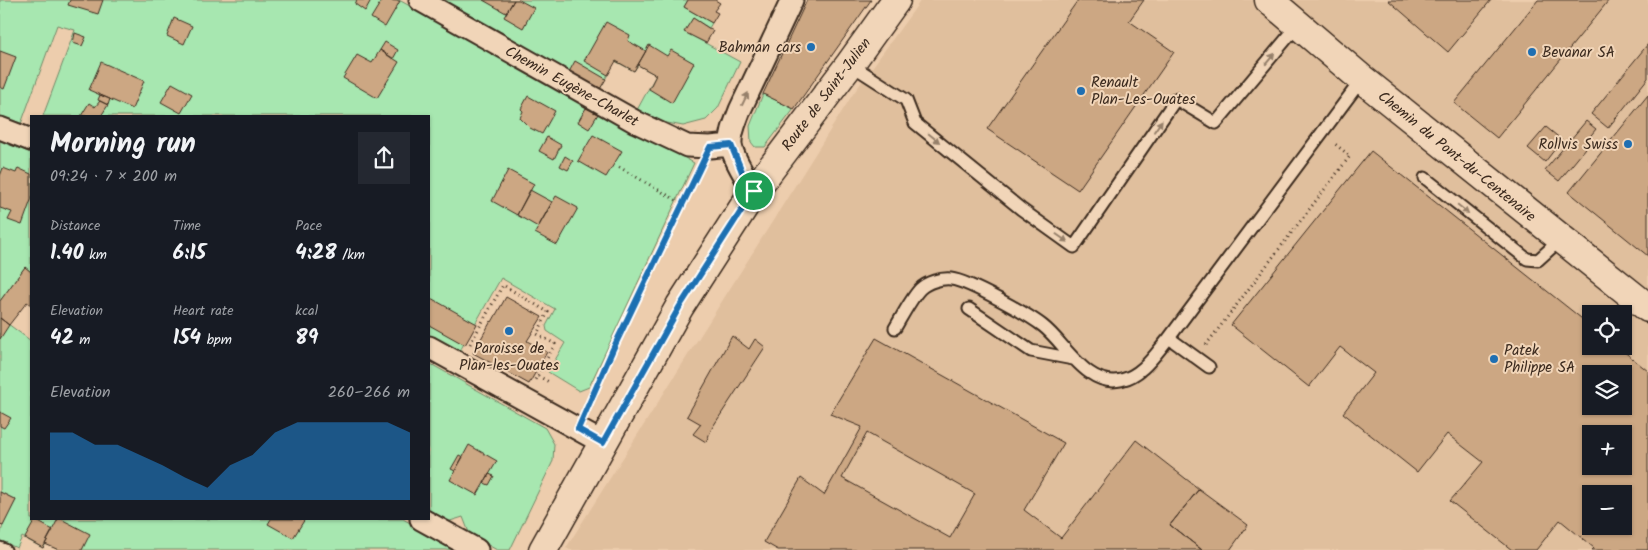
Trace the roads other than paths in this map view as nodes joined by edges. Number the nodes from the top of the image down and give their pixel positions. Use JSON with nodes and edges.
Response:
{"nodes":[{"id":1,"x":420,"y":0,"type":"edge"},
{"id":2,"x":792,"y":0,"type":"edge"},
{"id":3,"x":896,"y":0,"type":"edge"},
{"id":4,"x":1269,"y":0,"type":"edge"},
{"id":5,"x":1298,"y":25,"type":"junction"},
{"id":6,"x":850,"y":64,"type":"junction"},
{"id":7,"x":1362,"y":78,"type":"junction"},
{"id":8,"x":0,"y":128,"type":"edge"},
{"id":9,"x":30,"y":140,"type":"edge"},
{"id":10,"x":731,"y":145,"type":"junction"},
{"id":11,"x":1425,"y":178,"type":"dead end"},
{"id":12,"x":754,"y":191,"type":"junction"},
{"id":13,"x":1561,"y":239,"type":"junction"},
{"id":14,"x":1648,"y":308,"type":"edge"},
{"id":15,"x":969,"y":309,"type":"dead end"},
{"id":16,"x":895,"y":328,"type":"dead end"},
{"id":17,"x":1169,"y":338,"type":"junction"},
{"id":18,"x":430,"y":348,"type":"edge"},
{"id":19,"x":1073,"y":360,"type":"junction"},
{"id":20,"x":1209,"y":367,"type":"dead end"},
{"id":21,"x":603,"y":443,"type":"junction"},
{"id":22,"x":423,"y":520,"type":"edge"},
{"id":23,"x":0,"y":548,"type":"edge"},
{"id":24,"x":5,"y":550,"type":"edge"},
{"id":25,"x":477,"y":550,"type":"edge"},
{"id":26,"x":545,"y":550,"type":"edge"}],
"edges":[{"from":1,"to":10,"type":"street","name":"Chemin Eugène-Charlet"},
{"from":10,"to":2,"type":"street","one_way":true},
{"from":3,"to":6,"type":"main road","name":"Route de Saint-Julien"},
{"from":4,"to":5,"type":"main road","name":"Chemin du Pont-du-Centenaire"},
{"from":6,"to":5,"type":"lane","one_way":true},
{"from":5,"to":7,"type":"main road","name":"Chemin du Pont-du-Centenaire"},
{"from":6,"to":12,"type":"main road","name":"Route de Saint-Julien"},
{"from":7,"to":13,"type":"main road","name":"Chemin du Pont-du-Centenaire"},
{"from":7,"to":17,"type":"lane"},
{"from":8,"to":9,"type":"street"},
{"from":10,"to":12,"type":"street"},
{"from":11,"to":13,"type":"lane","one_way":true},
{"from":12,"to":21,"type":"main road","name":"Route de Saint-Julien"},
{"from":13,"to":14,"type":"main road","name":"Chemin du Pont-du-Centenaire"},
{"from":15,"to":19,"type":"lane"},
{"from":16,"to":19,"type":"lane"},
{"from":17,"to":19,"type":"lane"},
{"from":17,"to":20,"type":"lane"},
{"from":18,"to":21,"type":"street"},
{"from":21,"to":26,"type":"main road","name":"Route de Saint-Julien"},
{"from":22,"to":25,"type":"street"},
{"from":23,"to":24,"type":"lane"}]}
